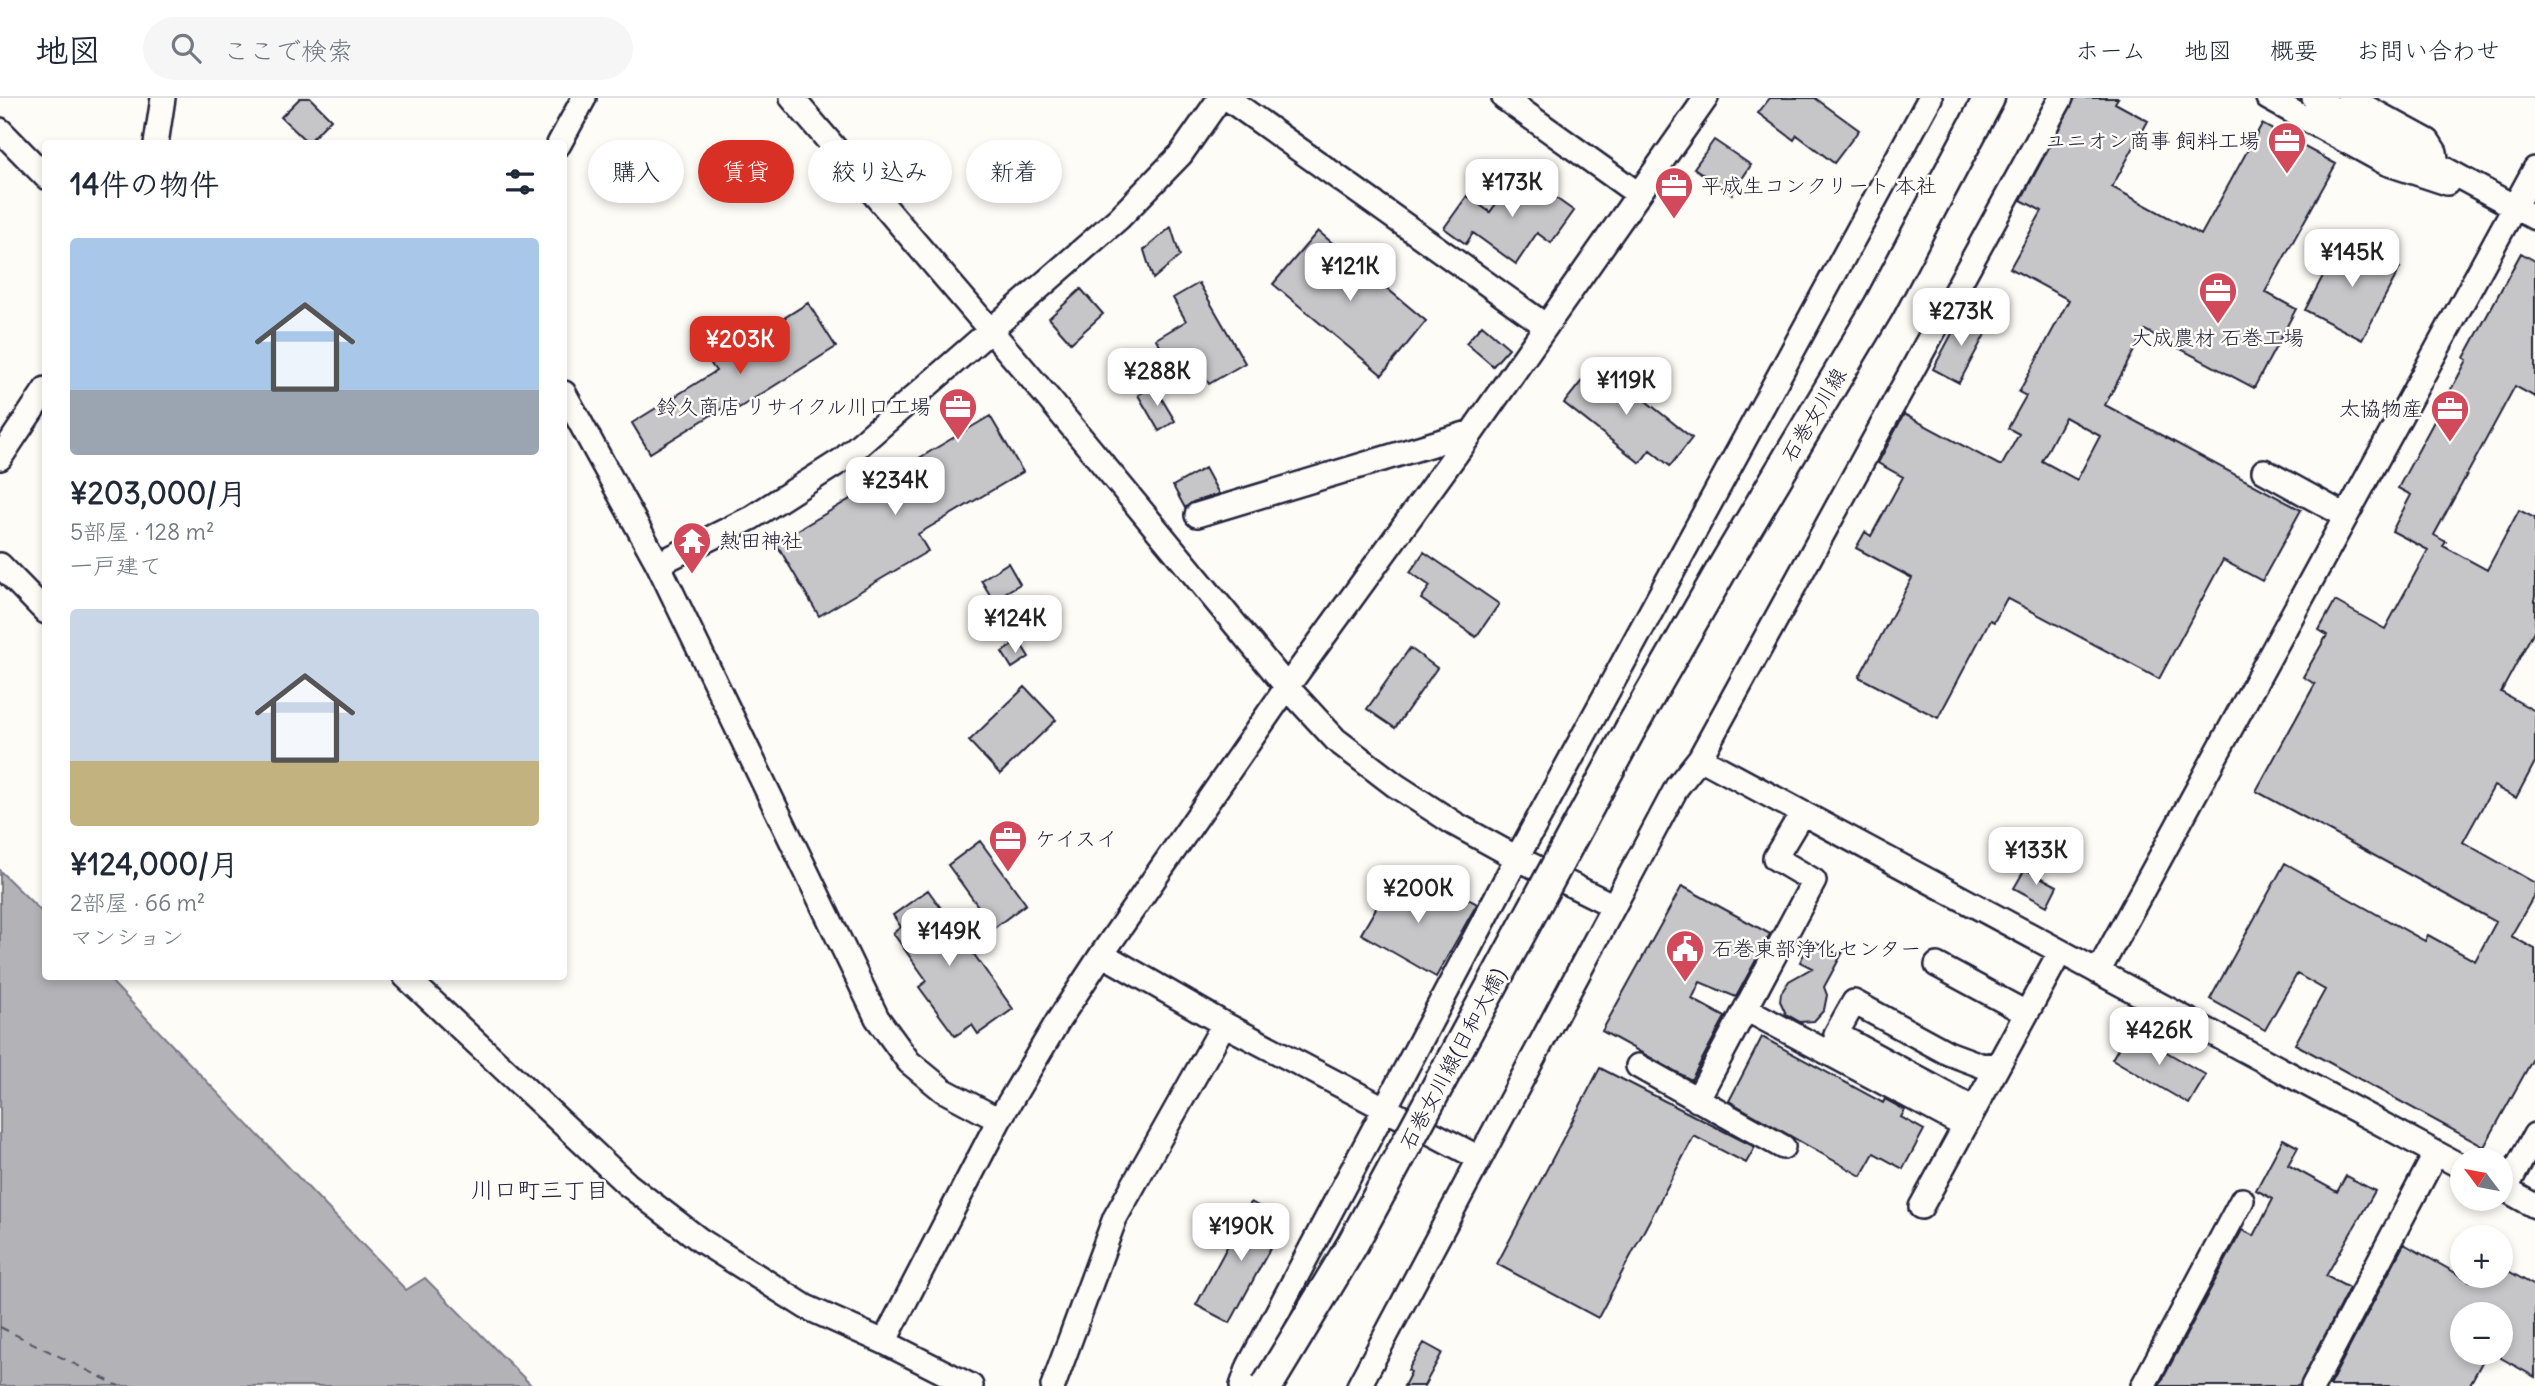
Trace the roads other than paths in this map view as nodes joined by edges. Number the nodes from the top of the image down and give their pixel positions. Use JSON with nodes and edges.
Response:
{"nodes":[{"id":1,"x":163,"y":98,"type":"edge"},
{"id":2,"x":584,"y":98,"type":"edge"},
{"id":3,"x":792,"y":98,"type":"edge"},
{"id":4,"x":1220,"y":98,"type":"edge"},
{"id":5,"x":1227,"y":98,"type":"edge"},
{"id":6,"x":1504,"y":98,"type":"edge"},
{"id":7,"x":1706,"y":98,"type":"edge"},
{"id":8,"x":1930,"y":98,"type":"edge"},
{"id":9,"x":1989,"y":98,"type":"edge"},
{"id":10,"x":2061,"y":98,"type":"edge"},
{"id":11,"x":2268,"y":98,"type":"edge"},
{"id":12,"x":2314,"y":98,"type":"edge"},
{"id":13,"x":2349,"y":98,"type":"edge"},
{"id":14,"x":0,"y":130,"type":"edge"},
{"id":15,"x":157,"y":140,"type":"edge"},
{"id":16,"x":561,"y":140,"type":"edge"},
{"id":17,"x":2437,"y":166,"type":"junction"},
{"id":18,"x":2535,"y":169,"type":"edge"},
{"id":19,"x":42,"y":173,"type":"edge"},
{"id":20,"x":2481,"y":189,"type":"junction"},
{"id":21,"x":1638,"y":194,"type":"junction"},
{"id":22,"x":2515,"y":208,"type":"junction"},
{"id":23,"x":2535,"y":218,"type":"edge"},
{"id":24,"x":1546,"y":326,"type":"junction"},
{"id":25,"x":990,"y":331,"type":"junction"},
{"id":26,"x":42,"y":395,"type":"edge"},
{"id":27,"x":567,"y":398,"type":"edge"},
{"id":28,"x":1472,"y":432,"type":"junction"},
{"id":29,"x":0,"y":458,"type":"edge"},
{"id":30,"x":2264,"y":471,"type":"dead end"},
{"id":31,"x":1197,"y":515,"type":"dead end"},
{"id":32,"x":2346,"y":516,"type":"junction"},
{"id":33,"x":0,"y":565,"type":"edge"},
{"id":34,"x":658,"y":565,"type":"junction"},
{"id":35,"x":42,"y":608,"type":"edge"},
{"id":36,"x":1287,"y":687,"type":"junction"},
{"id":37,"x":1632,"y":728,"type":"joint"},
{"id":38,"x":1700,"y":758,"type":"junction"},
{"id":39,"x":1802,"y":813,"type":"junction"},
{"id":40,"x":1517,"y":858,"type":"junction"},
{"id":41,"x":1614,"y":906,"type":"junction"},
{"id":42,"x":2060,"y":952,"type":"junction"},
{"id":43,"x":1102,"y":954,"type":"junction"},
{"id":44,"x":1937,"y":965,"type":"dead end"},
{"id":45,"x":2098,"y":972,"type":"junction"},
{"id":46,"x":409,"y":980,"type":"edge"},
{"id":47,"x":1746,"y":1009,"type":"junction"},
{"id":48,"x":2026,"y":1013,"type":"junction"},
{"id":49,"x":1224,"y":1024,"type":"junction"},
{"id":50,"x":1998,"y":1064,"type":"junction"},
{"id":51,"x":1637,"y":1066,"type":"dead end"},
{"id":52,"x":1698,"y":1100,"type":"junction"},
{"id":53,"x":1385,"y":1108,"type":"junction"},
{"id":54,"x":1970,"y":1117,"type":"junction"},
{"id":55,"x":999,"y":1120,"type":"junction"},
{"id":56,"x":2535,"y":1135,"type":"edge"},
{"id":57,"x":1783,"y":1147,"type":"dead end"},
{"id":58,"x":2436,"y":1153,"type":"junction"},
{"id":59,"x":1479,"y":1157,"type":"junction"},
{"id":60,"x":2450,"y":1161,"type":"edge"},
{"id":61,"x":2513,"y":1172,"type":"edge"},
{"id":62,"x":2513,"y":1194,"type":"edge"},
{"id":63,"x":2242,"y":1200,"type":"dead end"},
{"id":64,"x":2535,"y":1206,"type":"edge"},
{"id":65,"x":1921,"y":1208,"type":"dead end"},
{"id":66,"x":884,"y":1342,"type":"junction"},
{"id":67,"x":971,"y":1386,"type":"edge"},
{"id":68,"x":1053,"y":1386,"type":"edge"},
{"id":69,"x":1242,"y":1386,"type":"edge"},
{"id":70,"x":1267,"y":1386,"type":"edge"},
{"id":71,"x":1359,"y":1386,"type":"edge"},
{"id":72,"x":2143,"y":1386,"type":"edge"},
{"id":73,"x":2313,"y":1386,"type":"edge"}],
"edges":[{"from":1,"to":15,"type":"street"},
{"from":2,"to":16,"type":"street"},
{"from":3,"to":25,"type":"street"},
{"from":4,"to":25,"type":"street"},
{"from":5,"to":24,"type":"street"},
{"from":6,"to":21,"type":"street"},
{"from":7,"to":21,"type":"street"},
{"from":8,"to":40,"type":"street"},
{"from":9,"to":37,"type":"main road","name":"石巻女川線"},
{"from":10,"to":38,"type":"street"},
{"from":11,"to":20,"type":"street"},
{"from":12,"to":17,"type":"street"},
{"from":13,"to":17,"type":"street"},
{"from":14,"to":19,"type":"street"},
{"from":17,"to":20,"type":"street"},
{"from":18,"to":22,"type":"street"},
{"from":20,"to":22,"type":"street"},
{"from":21,"to":24,"type":"street"},
{"from":22,"to":23,"type":"street"},
{"from":22,"to":32,"type":"street"},
{"from":24,"to":28,"type":"street"},
{"from":25,"to":34,"type":"street"},
{"from":25,"to":36,"type":"street"},
{"from":26,"to":29,"type":"street"},
{"from":27,"to":34,"type":"street"},
{"from":28,"to":31,"type":"street"},
{"from":28,"to":36,"type":"street"},
{"from":30,"to":32,"type":"street"},
{"from":32,"to":45,"type":"street"},
{"from":33,"to":35,"type":"street"},
{"from":34,"to":55,"type":"street"},
{"from":36,"to":40,"type":"street"},
{"from":36,"to":43,"type":"street"},
{"from":37,"to":70,"type":"main road","name":"石巻女川線(日和大橋)","bridge":true},
{"from":38,"to":39,"type":"street"},
{"from":38,"to":41,"type":"street"},
{"from":39,"to":42,"type":"street"},
{"from":39,"to":47,"type":"street"},
{"from":40,"to":41,"type":"street"},
{"from":40,"to":53,"type":"street"},
{"from":41,"to":59,"type":"street"},
{"from":42,"to":45,"type":"street"},
{"from":42,"to":48,"type":"street"},
{"from":43,"to":49,"type":"street"},
{"from":43,"to":55,"type":"street"},
{"from":44,"to":48,"type":"street"},
{"from":45,"to":58,"type":"street"},
{"from":46,"to":66,"type":"street"},
{"from":47,"to":52,"type":"street"},
{"from":47,"to":54,"type":"street"},
{"from":48,"to":50,"type":"street"},
{"from":49,"to":53,"type":"street"},
{"from":49,"to":68,"type":"street"},
{"from":50,"to":54,"type":"street"},
{"from":50,"to":54,"type":"street"},
{"from":51,"to":52,"type":"street"},
{"from":52,"to":57,"type":"street"},
{"from":53,"to":59,"type":"street"},
{"from":53,"to":69,"type":"street"},
{"from":54,"to":65,"type":"street"},
{"from":55,"to":66,"type":"street"},
{"from":56,"to":61,"type":"street"},
{"from":58,"to":60,"type":"street"},
{"from":58,"to":73,"type":"street"},
{"from":59,"to":71,"type":"street"},
{"from":62,"to":64,"type":"street"},
{"from":63,"to":72,"type":"street"},
{"from":66,"to":67,"type":"street"}]}
